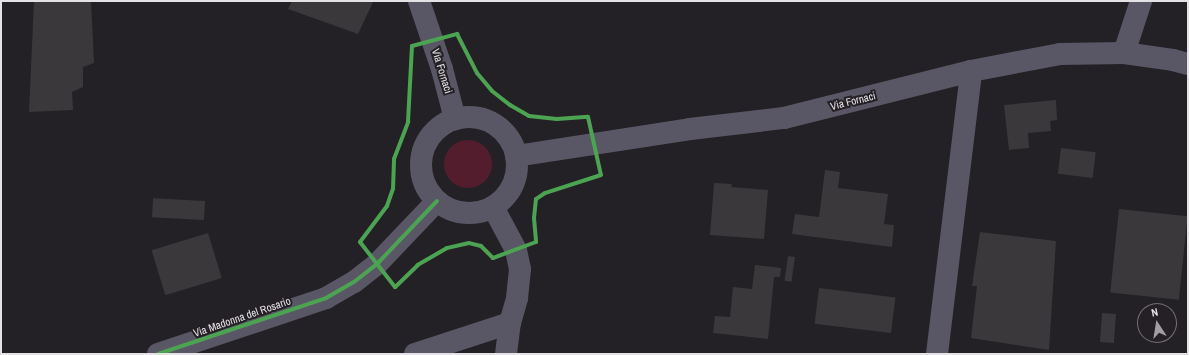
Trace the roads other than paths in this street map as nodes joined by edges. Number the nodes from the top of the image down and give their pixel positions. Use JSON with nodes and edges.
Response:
{"nodes":[{"id":1,"x":419,"y":1,"type":"edge"},
{"id":2,"x":1140,"y":1,"type":"edge"},
{"id":3,"x":1124,"y":54,"type":"junction"},
{"id":4,"x":1188,"y":64,"type":"edge"},
{"id":5,"x":972,"y":71,"type":"junction"},
{"id":6,"x":455,"y":119,"type":"junction"},
{"id":7,"x":516,"y":156,"type":"junction"},
{"id":8,"x":437,"y":201,"type":"junction"},
{"id":9,"x":493,"y":206,"type":"junction"},
{"id":10,"x":510,"y":323,"type":"junction"},
{"id":11,"x":158,"y":354,"type":"edge"},
{"id":12,"x":415,"y":354,"type":"edge"},
{"id":13,"x":506,"y":354,"type":"edge"},
{"id":14,"x":937,"y":354,"type":"edge"}],
"edges":[{"from":1,"to":6,"type":"street","name":"Via Fornaci"},
{"from":2,"to":3,"type":"street"},
{"from":3,"to":4,"type":"street","name":"Via Fornaci"},
{"from":3,"to":5,"type":"street","name":"Via Fornaci"},
{"from":5,"to":7,"type":"street","name":"Via Fornaci"},
{"from":5,"to":14,"type":"street"},
{"from":6,"to":7,"type":"street"},
{"from":6,"to":8,"type":"street"},
{"from":7,"to":9,"type":"street"},
{"from":8,"to":9,"type":"street"},
{"from":8,"to":11,"type":"street","name":"Via Madonna del Rosario"},
{"from":9,"to":10,"type":"street"},
{"from":10,"to":12,"type":"street"},
{"from":10,"to":13,"type":"street"}]}
